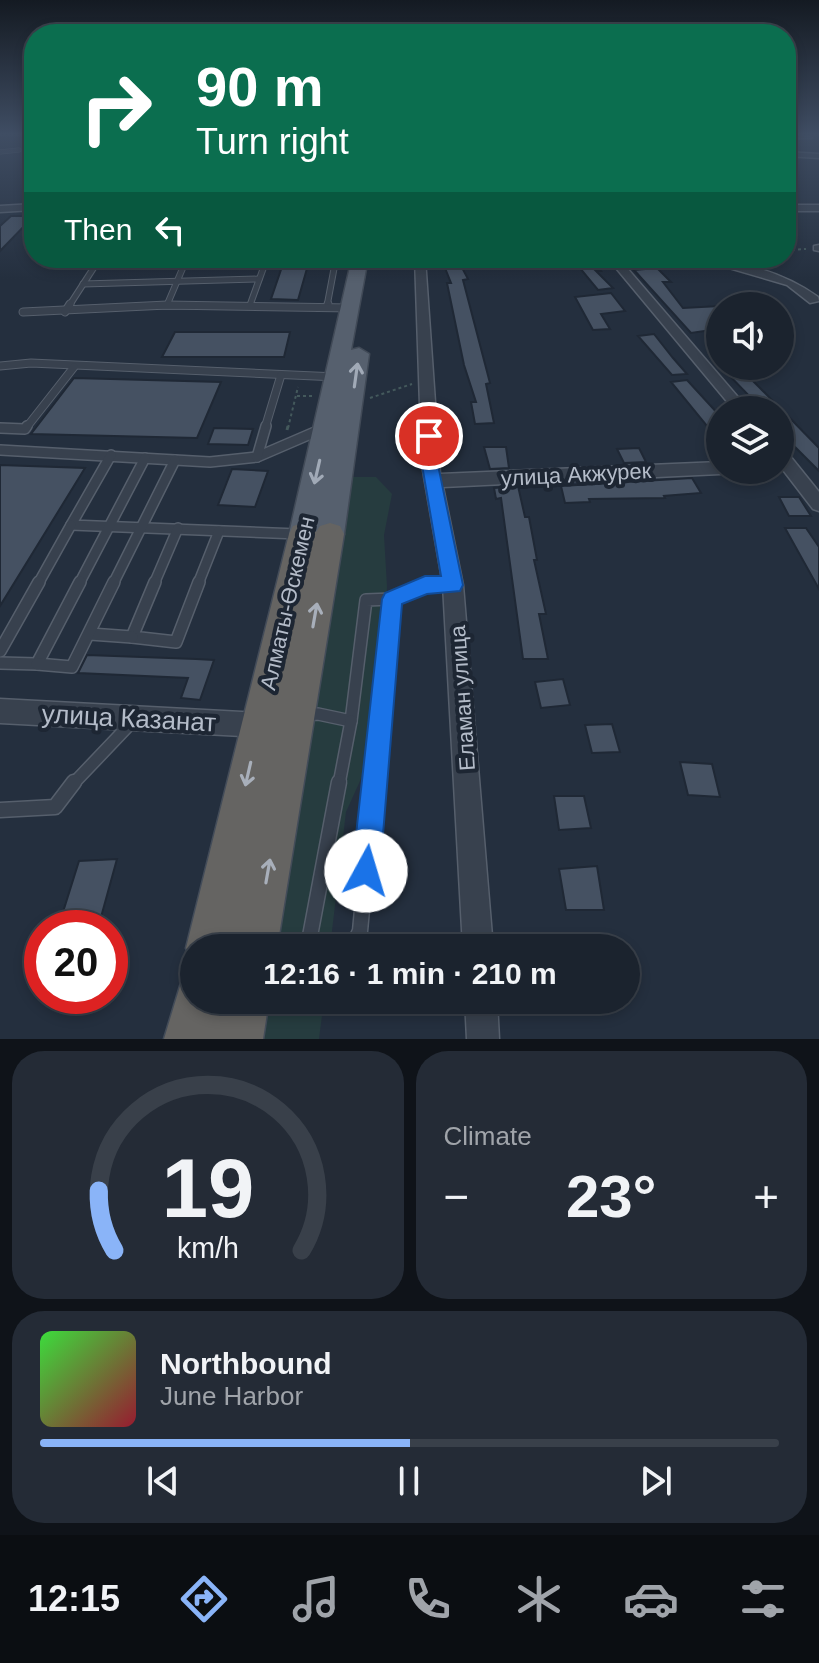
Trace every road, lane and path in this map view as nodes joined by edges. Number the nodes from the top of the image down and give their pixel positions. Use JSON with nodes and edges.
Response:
{"nodes":[{"id":1,"x":24,"y":208,"type":"edge"},
{"id":2,"x":796,"y":208,"type":"edge"},
{"id":3,"x":819,"y":208,"type":"edge"},
{"id":4,"x":0,"y":209,"type":"edge"},
{"id":5,"x":818,"y":248,"type":"edge"},
{"id":6,"x":796,"y":249,"type":"edge"},
{"id":7,"x":94,"y":268,"type":"edge"},
{"id":8,"x":183,"y":268,"type":"edge"},
{"id":9,"x":263,"y":268,"type":"edge"},
{"id":10,"x":334,"y":268,"type":"edge"},
{"id":11,"x":358,"y":268,"type":"edge"},
{"id":12,"x":369,"y":268,"type":"edge"},
{"id":13,"x":421,"y":268,"type":"edge"},
{"id":14,"x":621,"y":268,"type":"edge"},
{"id":15,"x":739,"y":268,"type":"edge"},
{"id":16,"x":259,"y":279,"type":"junction"},
{"id":17,"x":178,"y":282,"type":"junction"},
{"id":18,"x":83,"y":284,"type":"junction"},
{"id":19,"x":814,"y":300,"type":"dead end"},
{"id":20,"x":167,"y":305,"type":"junction"},
{"id":21,"x":250,"y":305,"type":"junction"},
{"id":22,"x":327,"y":307,"type":"junction"},
{"id":23,"x":351,"y":308,"type":"junction"},
{"id":24,"x":23,"y":312,"type":"dead end"},
{"id":25,"x":65,"y":312,"type":"junction"},
{"id":26,"x":0,"y":366,"type":"edge"},
{"id":27,"x":74,"y":367,"type":"junction"},
{"id":28,"x":281,"y":375,"type":"junction"},
{"id":29,"x":301,"y":376,"type":"junction"},
{"id":30,"x":337,"y":377,"type":"junction"},
{"id":31,"x":426,"y":377,"type":"junction"},
{"id":32,"x":730,"y":396,"type":"edge"},
{"id":33,"x":353,"y":397,"type":"junction"},
{"id":34,"x":327,"y":426,"type":"junction"},
{"id":35,"x":0,"y":428,"type":"edge"},
{"id":36,"x":286,"y":445,"type":"junction"},
{"id":37,"x":0,"y":450,"type":"edge"},
{"id":38,"x":111,"y":455,"type":"junction"},
{"id":39,"x":257,"y":457,"type":"junction"},
{"id":40,"x":145,"y":458,"type":"junction"},
{"id":41,"x":175,"y":460,"type":"junction"},
{"id":42,"x":706,"y":469,"type":"edge"},
{"id":43,"x":794,"y":475,"type":"edge"},
{"id":44,"x":433,"y":481,"type":"junction"},
{"id":45,"x":819,"y":504,"type":"edge"},
{"id":46,"x":71,"y":525,"type":"junction"},
{"id":47,"x":112,"y":526,"type":"junction"},
{"id":48,"x":142,"y":527,"type":"junction"},
{"id":49,"x":178,"y":528,"type":"junction"},
{"id":50,"x":219,"y":531,"type":"junction"},
{"id":51,"x":316,"y":534,"type":"junction"},
{"id":52,"x":453,"y":585,"type":"junction"},
{"id":53,"x":392,"y":599,"type":"junction"},
{"id":54,"x":90,"y":634,"type":"junction"},
{"id":55,"x":132,"y":637,"type":"junction"},
{"id":56,"x":0,"y":651,"type":"edge"},
{"id":57,"x":0,"y":663,"type":"edge"},
{"id":58,"x":37,"y":664,"type":"junction"},
{"id":59,"x":0,"y":711,"type":"edge"},
{"id":60,"x":139,"y":716,"type":"junction"},
{"id":61,"x":297,"y":716,"type":"junction"},
{"id":62,"x":351,"y":721,"type":"junction"},
{"id":63,"x":259,"y":725,"type":"junction"},
{"id":64,"x":0,"y":810,"type":"edge"},
{"id":65,"x":212,"y":934,"type":"edge"},
{"id":66,"x":257,"y":934,"type":"edge"},
{"id":67,"x":310,"y":934,"type":"edge"},
{"id":68,"x":359,"y":934,"type":"edge"},
{"id":69,"x":477,"y":934,"type":"edge"},
{"id":70,"x":195,"y":1014,"type":"edge"},
{"id":71,"x":242,"y":1014,"type":"edge"},
{"id":72,"x":482,"y":1014,"type":"edge"},
{"id":73,"x":189,"y":1039,"type":"edge"},
{"id":74,"x":238,"y":1039,"type":"edge"},
{"id":75,"x":483,"y":1039,"type":"edge"}],
"edges":[{"from":1,"to":4,"type":"street"},
{"from":2,"to":3,"type":"street"},
{"from":5,"to":6,"type":"path"},
{"from":7,"to":18,"type":"lane"},
{"from":8,"to":17,"type":"lane"},
{"from":9,"to":16,"type":"lane"},
{"from":10,"to":22,"type":"lane"},
{"from":11,"to":23,"type":"main road","name":"Алматы-Өскемен"},
{"from":33,"to":12,"type":"main road","name":"Алматы-Өскемен","one_way":true},
{"from":13,"to":31,"type":"street","name":"Еламан улица"},
{"from":14,"to":32,"type":"street"},
{"from":15,"to":19,"type":"street"},
{"from":16,"to":17,"type":"lane"},
{"from":16,"to":21,"type":"lane"},
{"from":17,"to":18,"type":"lane"},
{"from":17,"to":20,"type":"lane"},
{"from":18,"to":25,"type":"lane"},
{"from":20,"to":21,"type":"lane"},
{"from":20,"to":25,"type":"lane"},
{"from":21,"to":22,"type":"lane"},
{"from":22,"to":23,"type":"lane"},
{"from":23,"to":30,"type":"main road","name":"Алматы-Өскемен"},
{"from":24,"to":25,"type":"lane"},
{"from":26,"to":27,"type":"lane"},
{"from":27,"to":28,"type":"lane"},
{"from":27,"to":35,"type":"lane"},
{"from":28,"to":29,"type":"lane"},
{"from":28,"to":39,"type":"lane"},
{"from":29,"to":30,"type":"lane"},
{"from":29,"to":36,"type":"path"},
{"from":30,"to":34,"type":"main road","name":"Алматы-Өскемен"},
{"from":31,"to":33,"type":"path"},
{"from":31,"to":44,"type":"street","name":"Еламан улица"},
{"from":33,"to":51,"type":"main road","name":"Алматы-Өскемен"},
{"from":34,"to":36,"type":"lane"},
{"from":34,"to":51,"type":"main road","name":"Алматы-Өскемен","one_way":true},
{"from":36,"to":39,"type":"lane"},
{"from":37,"to":38,"type":"lane"},
{"from":38,"to":40,"type":"lane"},
{"from":38,"to":46,"type":"lane"},
{"from":39,"to":41,"type":"lane"},
{"from":40,"to":41,"type":"lane"},
{"from":40,"to":47,"type":"lane"},
{"from":41,"to":48,"type":"lane"},
{"from":42,"to":44,"type":"street","name":"улица Акжурек"},
{"from":43,"to":45,"type":"street"},
{"from":44,"to":52,"type":"street","name":"Еламан улица"},
{"from":46,"to":47,"type":"lane"},
{"from":46,"to":56,"type":"lane"},
{"from":47,"to":48,"type":"lane"},
{"from":47,"to":58,"type":"lane"},
{"from":48,"to":49,"type":"lane"},
{"from":48,"to":54,"type":"lane"},
{"from":49,"to":50,"type":"lane"},
{"from":49,"to":55,"type":"lane"},
{"from":50,"to":51,"type":"lane"},
{"from":50,"to":55,"type":"lane"},
{"from":61,"to":51,"type":"highway","name":"Алматы-Өскемен","one_way":true},
{"from":51,"to":63,"type":"highway","name":"Алматы-Өскемен"},
{"from":52,"to":53,"type":"lane"},
{"from":52,"to":69,"type":"street","name":"Еламан улица"},
{"from":53,"to":62,"type":"lane"},
{"from":53,"to":68,"type":"lane"},
{"from":54,"to":55,"type":"lane"},
{"from":54,"to":58,"type":"lane"},
{"from":57,"to":58,"type":"lane"},
{"from":59,"to":60,"type":"street","name":"улица Казанат"},
{"from":60,"to":63,"type":"street","name":"улица Казанат"},
{"from":60,"to":64,"type":"lane"},
{"from":61,"to":62,"type":"lane"},
{"from":66,"to":61,"type":"highway","name":"Алматы-Өскемен","one_way":true},
{"from":62,"to":67,"type":"lane"},
{"from":63,"to":65,"type":"highway","name":"Алматы-Өскемен","one_way":true},
{"from":70,"to":73,"type":"highway"},
{"from":71,"to":74,"type":"highway"},
{"from":72,"to":75,"type":"street"}]}
